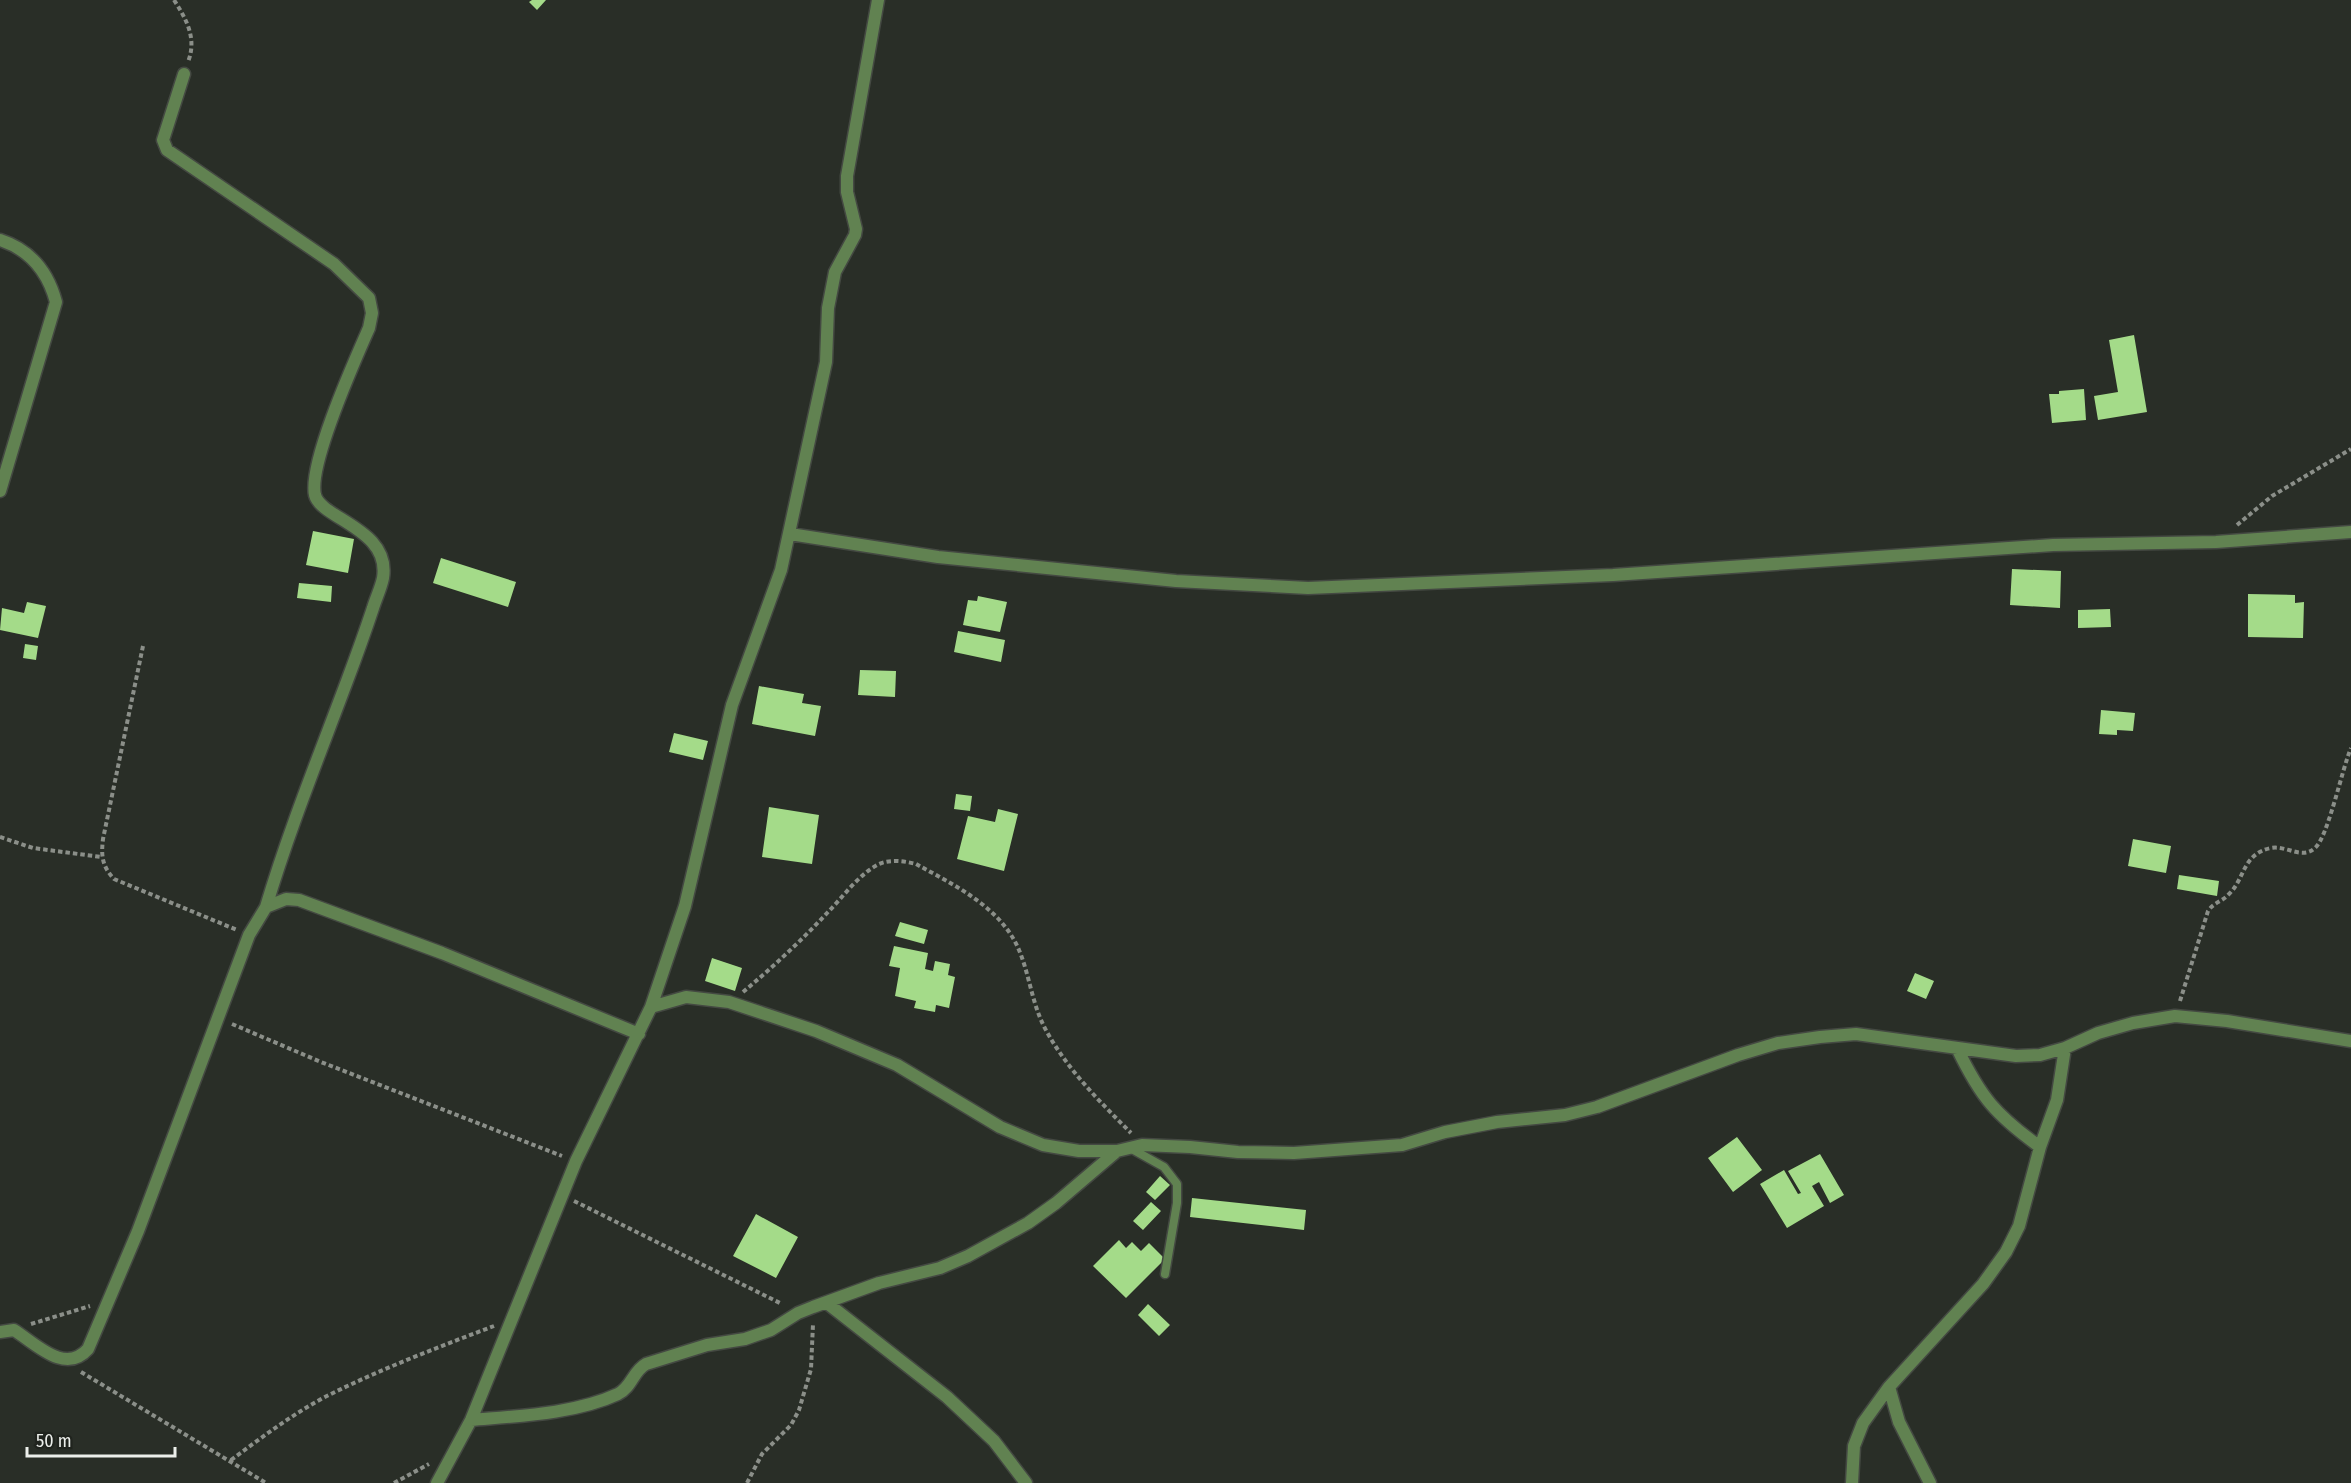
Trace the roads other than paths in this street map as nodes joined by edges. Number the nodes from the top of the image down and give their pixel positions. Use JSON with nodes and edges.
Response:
{"nodes":[{"id":1,"x":878,"y":0,"type":"edge"},
{"id":2,"x":184,"y":74,"type":"road end"},
{"id":3,"x":0,"y":240,"type":"edge"},
{"id":4,"x":0,"y":491,"type":"edge"},
{"id":5,"x":2351,"y":532,"type":"edge"},
{"id":6,"x":790,"y":534,"type":"junction"},
{"id":7,"x":266,"y":907,"type":"junction"},
{"id":8,"x":651,"y":1007,"type":"junction"},
{"id":9,"x":639,"y":1034,"type":"junction"},
{"id":10,"x":2351,"y":1041,"type":"edge"},
{"id":11,"x":1957,"y":1048,"type":"junction"},
{"id":12,"x":2065,"y":1048,"type":"junction"},
{"id":13,"x":1136,"y":1146,"type":"junction"},
{"id":14,"x":2040,"y":1147,"type":"junction"},
{"id":15,"x":1117,"y":1151,"type":"junction"},
{"id":16,"x":1165,"y":1274,"type":"dead end"},
{"id":17,"x":827,"y":1303,"type":"junction"},
{"id":18,"x":0,"y":1332,"type":"edge"},
{"id":19,"x":1889,"y":1386,"type":"junction"},
{"id":20,"x":471,"y":1420,"type":"junction"},
{"id":21,"x":437,"y":1483,"type":"edge"},
{"id":22,"x":1026,"y":1483,"type":"edge"},
{"id":23,"x":1852,"y":1483,"type":"edge"},
{"id":24,"x":1930,"y":1483,"type":"edge"}],
"edges":[{"from":1,"to":6,"type":"street"},
{"from":2,"to":7,"type":"street"},
{"from":3,"to":4,"type":"street"},
{"from":5,"to":6,"type":"street"},
{"from":6,"to":8,"type":"street"},
{"from":7,"to":9,"type":"street"},
{"from":7,"to":18,"type":"street"},
{"from":8,"to":9,"type":"street"},
{"from":8,"to":15,"type":"street"},
{"from":9,"to":20,"type":"street"},
{"from":10,"to":12,"type":"street"},
{"from":11,"to":12,"type":"street"},
{"from":11,"to":13,"type":"street"},
{"from":11,"to":14,"type":"street"},
{"from":12,"to":14,"type":"street"},
{"from":13,"to":15,"type":"street"},
{"from":13,"to":16,"type":"lane"},
{"from":14,"to":19,"type":"street"},
{"from":15,"to":17,"type":"street"},
{"from":17,"to":20,"type":"street"},
{"from":17,"to":22,"type":"street"},
{"from":19,"to":23,"type":"street"},
{"from":19,"to":24,"type":"street"},
{"from":20,"to":21,"type":"street"}]}
